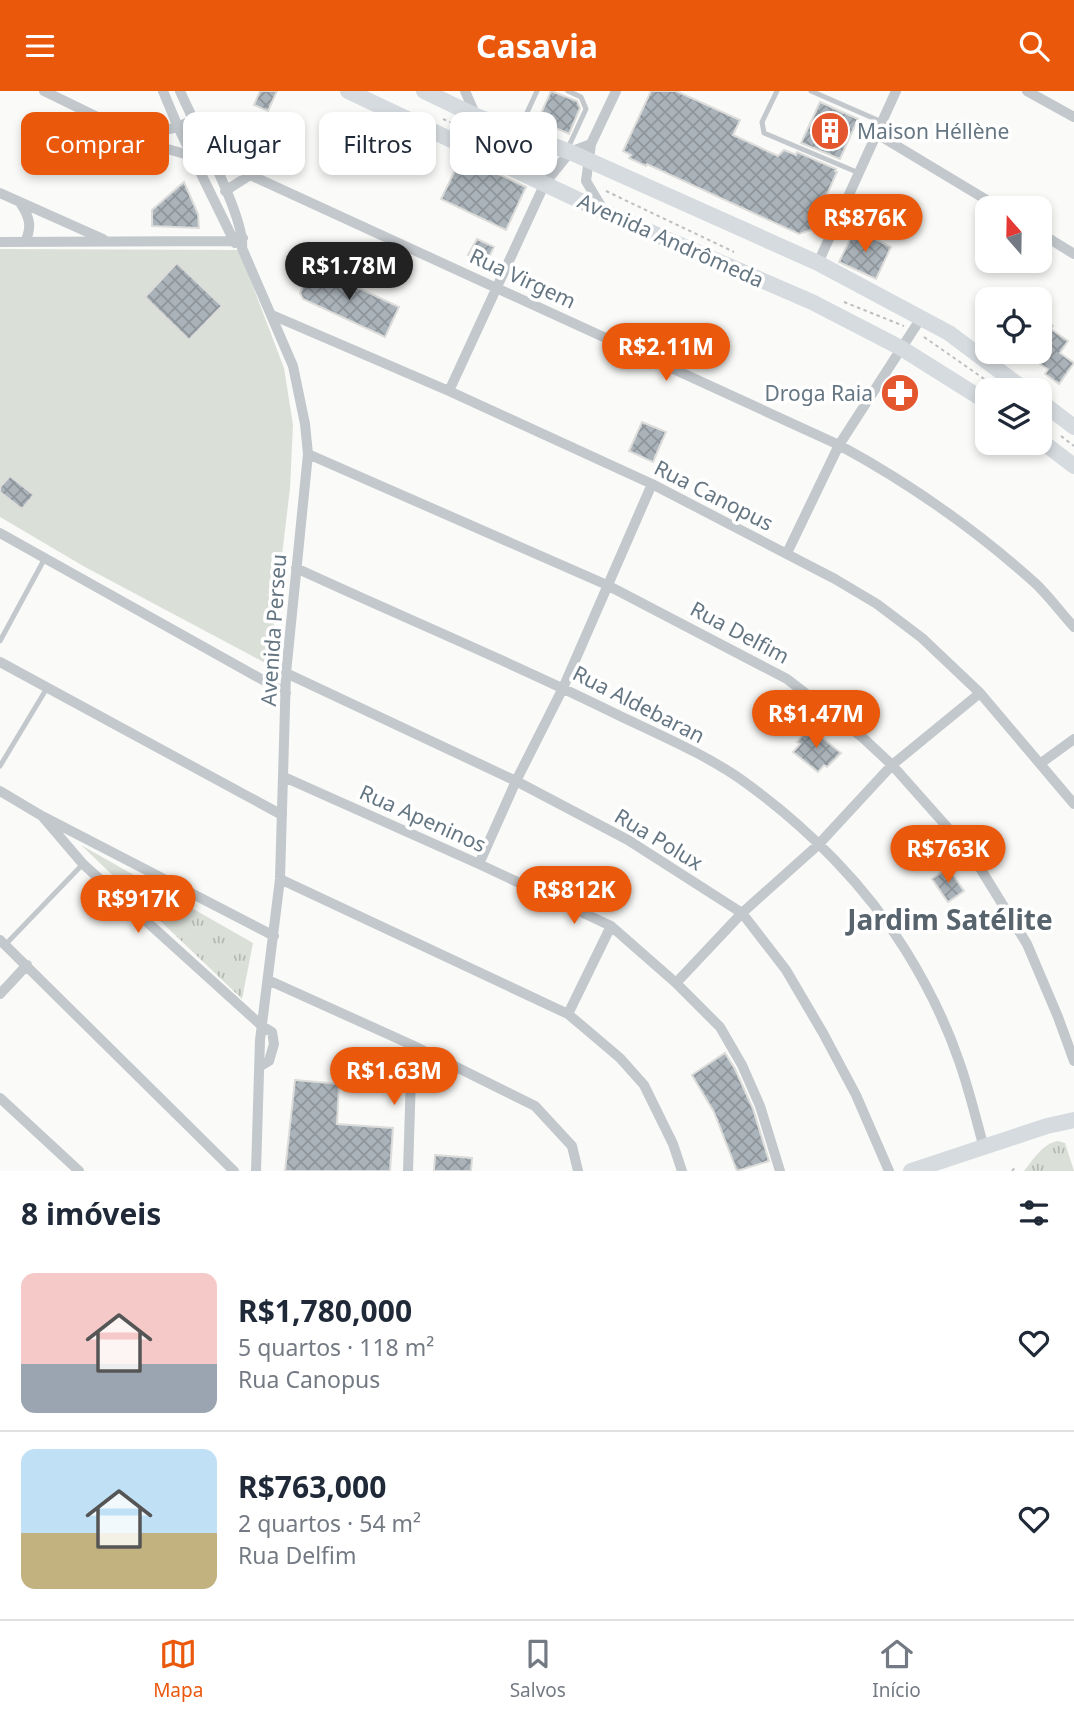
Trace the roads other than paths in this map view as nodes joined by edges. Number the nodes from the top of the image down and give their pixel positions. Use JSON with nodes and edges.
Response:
{"nodes":[{"id":1,"x":44,"y":91,"type":"edge"},
{"id":2,"x":163,"y":91,"type":"edge"},
{"id":3,"x":180,"y":91,"type":"edge"},
{"id":4,"x":348,"y":91,"type":"edge"},
{"id":5,"x":424,"y":91,"type":"edge"},
{"id":6,"x":465,"y":91,"type":"edge"},
{"id":7,"x":537,"y":91,"type":"edge"},
{"id":8,"x":568,"y":91,"type":"edge"},
{"id":9,"x":616,"y":91,"type":"edge"},
{"id":10,"x":777,"y":91,"type":"edge"},
{"id":11,"x":811,"y":91,"type":"edge"},
{"id":12,"x":897,"y":91,"type":"edge"},
{"id":13,"x":1027,"y":91,"type":"edge"},
{"id":14,"x":88,"y":112,"type":"edge"},
{"id":15,"x":189,"y":112,"type":"edge"},
{"id":16,"x":468,"y":112,"type":"edge"},
{"id":17,"x":474,"y":112,"type":"edge"},
{"id":18,"x":532,"y":112,"type":"edge"},
{"id":19,"x":1074,"y":117,"type":"edge"},
{"id":20,"x":882,"y":122,"type":"junction"},
{"id":21,"x":183,"y":125,"type":"edge"},
{"id":22,"x":178,"y":127,"type":"junction"},
{"id":23,"x":169,"y":129,"type":"edge"},
{"id":24,"x":877,"y":134,"type":"junction"},
{"id":25,"x":183,"y":137,"type":"edge"},
{"id":26,"x":450,"y":140,"type":"edge"},
{"id":27,"x":557,"y":149,"type":"edge"},
{"id":28,"x":568,"y":152,"type":"junction"},
{"id":29,"x":590,"y":153,"type":"junction"},
{"id":30,"x":859,"y":173,"type":"junction"},
{"id":31,"x":203,"y":175,"type":"edge"},
{"id":32,"x":218,"y":175,"type":"edge"},
{"id":33,"x":250,"y":175,"type":"joint"},
{"id":34,"x":526,"y":175,"type":"edge"},
{"id":35,"x":545,"y":183,"type":"junction"},
{"id":36,"x":225,"y":191,"type":"junction"},
{"id":37,"x":0,"y":193,"type":"edge"},
{"id":38,"x":980,"y":196,"type":"edge"},
{"id":39,"x":19,"y":202,"type":"junction"},
{"id":40,"x":604,"y":212,"type":"junction"},
{"id":41,"x":1052,"y":240,"type":"edge"},
{"id":42,"x":109,"y":241,"type":"junction"},
{"id":43,"x":0,"y":242,"type":"edge"},
{"id":44,"x":25,"y":242,"type":"junction"},
{"id":45,"x":240,"y":242,"type":"junction"},
{"id":46,"x":1074,"y":254,"type":"edge"},
{"id":47,"x":818,"y":263,"type":"junction"},
{"id":48,"x":498,"y":288,"type":"junction"},
{"id":49,"x":272,"y":315,"type":"junction"},
{"id":50,"x":916,"y":324,"type":"junction"},
{"id":51,"x":901,"y":348,"type":"junction"},
{"id":52,"x":1010,"y":378,"type":"edge"},
{"id":53,"x":449,"y":391,"type":"junction"},
{"id":54,"x":975,"y":394,"type":"edge"},
{"id":55,"x":1052,"y":410,"type":"edge"},
{"id":56,"x":1074,"y":427,"type":"edge"},
{"id":57,"x":838,"y":445,"type":"junction"},
{"id":58,"x":1052,"y":449,"type":"edge"},
{"id":59,"x":308,"y":454,"type":"junction"},
{"id":60,"x":1074,"y":466,"type":"edge"},
{"id":61,"x":652,"y":484,"type":"junction"},
{"id":62,"x":0,"y":533,"type":"edge"},
{"id":63,"x":787,"y":553,"type":"junction"},
{"id":64,"x":45,"y":558,"type":"junction"},
{"id":65,"x":296,"y":568,"type":"junction"},
{"id":66,"x":607,"y":585,"type":"junction"},
{"id":67,"x":1074,"y":627,"type":"edge"},
{"id":68,"x":0,"y":641,"type":"edge"},
{"id":69,"x":0,"y":662,"type":"edge"},
{"id":70,"x":286,"y":673,"type":"junction"},
{"id":71,"x":47,"y":688,"type":"junction"},
{"id":72,"x":563,"y":688,"type":"junction"},
{"id":73,"x":980,"y":693,"type":"junction"},
{"id":74,"x":286,"y":694,"type":"junction"},
{"id":75,"x":1074,"y":739,"type":"edge"},
{"id":76,"x":1041,"y":764,"type":"junction"},
{"id":77,"x":892,"y":765,"type":"junction"},
{"id":78,"x":0,"y":766,"type":"edge"},
{"id":79,"x":284,"y":777,"type":"junction"},
{"id":80,"x":516,"y":781,"type":"junction"},
{"id":81,"x":0,"y":791,"type":"edge"},
{"id":82,"x":1074,"y":804,"type":"edge"},
{"id":83,"x":282,"y":815,"type":"junction"},
{"id":84,"x":42,"y":816,"type":"junction"},
{"id":85,"x":818,"y":845,"type":"junction"},
{"id":86,"x":83,"y":864,"type":"junction"},
{"id":87,"x":479,"y":864,"type":"junction"},
{"id":88,"x":280,"y":879,"type":"junction"},
{"id":89,"x":742,"y":912,"type":"junction"},
{"id":90,"x":611,"y":926,"type":"junction"},
{"id":91,"x":274,"y":936,"type":"junction"},
{"id":92,"x":3,"y":942,"type":"edge"},
{"id":93,"x":27,"y":965,"type":"junction"},
{"id":94,"x":268,"y":979,"type":"junction"},
{"id":95,"x":676,"y":983,"type":"junction"},
{"id":96,"x":0,"y":994,"type":"edge"},
{"id":97,"x":568,"y":1014,"type":"junction"},
{"id":98,"x":262,"y":1026,"type":"junction"},
{"id":99,"x":412,"y":1045,"type":"junction"},
{"id":100,"x":1074,"y":1062,"type":"edge"},
{"id":101,"x":0,"y":1098,"type":"edge"},
{"id":102,"x":1069,"y":1119,"type":"edge"},
{"id":103,"x":984,"y":1148,"type":"junction"},
{"id":104,"x":79,"y":1171,"type":"edge"},
{"id":105,"x":234,"y":1171,"type":"edge"},
{"id":106,"x":256,"y":1171,"type":"edge"},
{"id":107,"x":408,"y":1171,"type":"edge"},
{"id":108,"x":579,"y":1171,"type":"edge"},
{"id":109,"x":682,"y":1171,"type":"edge"},
{"id":110,"x":780,"y":1171,"type":"edge"},
{"id":111,"x":888,"y":1171,"type":"edge"},
{"id":112,"x":911,"y":1171,"type":"edge"}],
"edges":[{"from":1,"to":14,"type":"street"},
{"from":2,"to":22,"type":"street","name":"Avenida Perseu"},
{"from":3,"to":15,"type":"street","name":"Avenida Perseu"},
{"from":4,"to":26,"type":"main road","name":"Avenida Andrômeda"},
{"from":5,"to":16,"type":"main road","name":"Avenida Andrômeda"},
{"from":6,"to":17,"type":"street"},
{"from":7,"to":18,"type":"lane"},
{"from":8,"to":28,"type":"lane"},
{"from":9,"to":29,"type":"street"},
{"from":10,"to":30,"type":"lane"},
{"from":11,"to":20,"type":"lane"},
{"from":12,"to":20,"type":"street"},
{"from":13,"to":19,"type":"street"},
{"from":20,"to":24,"type":"street"},
{"from":21,"to":22,"type":"street"},
{"from":22,"to":23,"type":"street"},
{"from":22,"to":25,"type":"street","name":"Avenida Perseu"},
{"from":24,"to":30,"type":"street"},
{"from":24,"to":38,"type":"street"},
{"from":27,"to":28,"type":"main road","name":"Avenida Andrômeda"},
{"from":28,"to":29,"type":"main road","name":"Avenida Andrômeda"},
{"from":28,"to":35,"type":"street"},
{"from":29,"to":40,"type":"street"},
{"from":29,"to":47,"type":"main road","name":"Avenida Andrômeda"},
{"from":30,"to":47,"type":"street"},
{"from":31,"to":45,"type":"street","name":"Avenida Perseu"},
{"from":32,"to":36,"type":"street","name":"Avenida Perseu"},
{"from":33,"to":36,"type":"street"},
{"from":33,"to":48,"type":"street","name":"Rua Virgem"},
{"from":34,"to":35,"type":"main road","name":"Avenida Andrômeda"},
{"from":35,"to":40,"type":"main road","name":"Avenida Andrômeda"},
{"from":35,"to":48,"type":"street"},
{"from":36,"to":45,"type":"street","name":"Avenida Perseu"},
{"from":37,"to":39,"type":"street"},
{"from":39,"to":42,"type":"street"},
{"from":39,"to":44,"type":"street"},
{"from":40,"to":51,"type":"main road","name":"Avenida Andrômeda"},
{"from":41,"to":46,"type":"street"},
{"from":42,"to":44,"type":"street"},
{"from":42,"to":45,"type":"street"},
{"from":43,"to":44,"type":"street"},
{"from":45,"to":49,"type":"street","name":"Avenida Perseu"},
{"from":47,"to":50,"type":"main road","name":"Avenida Andrômeda"},
{"from":48,"to":53,"type":"street"},
{"from":48,"to":57,"type":"street","name":"Rua Virgem"},
{"from":49,"to":53,"type":"street","name":"Rua Canopus"},
{"from":49,"to":59,"type":"street","name":"Avenida Perseu"},
{"from":50,"to":51,"type":"street"},
{"from":50,"to":52,"type":"main road","name":"Avenida Andrômeda"},
{"from":51,"to":54,"type":"main road","name":"Avenida Andrômeda"},
{"from":51,"to":57,"type":"street"},
{"from":53,"to":61,"type":"street","name":"Rua Canopus"},
{"from":55,"to":56,"type":"main road"},
{"from":57,"to":63,"type":"street"},
{"from":57,"to":67,"type":"street","name":"Rua Virgem"},
{"from":58,"to":60,"type":"main road"},
{"from":59,"to":65,"type":"street","name":"Avenida Perseu"},
{"from":59,"to":66,"type":"street","name":"Rua Delfim"},
{"from":61,"to":63,"type":"street","name":"Rua Canopus"},
{"from":61,"to":66,"type":"street"},
{"from":62,"to":64,"type":"street"},
{"from":63,"to":73,"type":"street","name":"Rua Canopus"},
{"from":64,"to":68,"type":"lane"},
{"from":64,"to":74,"type":"street"},
{"from":65,"to":70,"type":"street","name":"Avenida Perseu"},
{"from":65,"to":72,"type":"street","name":"Rua Aldebaran"},
{"from":66,"to":72,"type":"street"},
{"from":66,"to":77,"type":"street","name":"Rua Delfim"},
{"from":69,"to":71,"type":"street"},
{"from":70,"to":74,"type":"street","name":"Avenida Perseu"},
{"from":70,"to":80,"type":"street","name":"Rua Polux"},
{"from":71,"to":78,"type":"lane"},
{"from":71,"to":83,"type":"street"},
{"from":72,"to":80,"type":"street"},
{"from":72,"to":85,"type":"street","name":"Rua Aldebaran"},
{"from":73,"to":76,"type":"street","name":"Rua Canopus"},
{"from":73,"to":77,"type":"street"},
{"from":74,"to":79,"type":"street","name":"Avenida Perseu"},
{"from":75,"to":76,"type":"street"},
{"from":76,"to":82,"type":"street","name":"Rua Canopus"},
{"from":77,"to":85,"type":"street"},
{"from":77,"to":100,"type":"street","name":"Rua Delfim"},
{"from":79,"to":83,"type":"street","name":"Avenida Perseu"},
{"from":79,"to":87,"type":"street","name":"Rua Apeninos"},
{"from":80,"to":87,"type":"street"},
{"from":80,"to":89,"type":"street","name":"Rua Polux"},
{"from":81,"to":84,"type":"street"},
{"from":83,"to":88,"type":"street","name":"Avenida Perseu"},
{"from":84,"to":86,"type":"street"},
{"from":84,"to":91,"type":"street"},
{"from":85,"to":89,"type":"street"},
{"from":85,"to":103,"type":"street","name":"Rua Aldebaran"},
{"from":86,"to":92,"type":"lane"},
{"from":86,"to":98,"type":"street"},
{"from":87,"to":90,"type":"street","name":"Rua Apeninos"},
{"from":88,"to":91,"type":"street","name":"Avenida Perseu"},
{"from":88,"to":97,"type":"street"},
{"from":89,"to":95,"type":"street"},
{"from":89,"to":111,"type":"street","name":"Rua Polux"},
{"from":90,"to":95,"type":"street","name":"Rua Apeninos"},
{"from":90,"to":97,"type":"street"},
{"from":91,"to":94,"type":"street","name":"Avenida Perseu"},
{"from":92,"to":93,"type":"street"},
{"from":93,"to":96,"type":"street"},
{"from":93,"to":105,"type":"street"},
{"from":94,"to":98,"type":"street","name":"Avenida Perseu"},
{"from":94,"to":99,"type":"street"},
{"from":95,"to":110,"type":"street","name":"Rua Apeninos"},
{"from":97,"to":109,"type":"street"},
{"from":98,"to":106,"type":"street","name":"Avenida Perseu"},
{"from":99,"to":107,"type":"street"},
{"from":99,"to":108,"type":"street"},
{"from":101,"to":104,"type":"street"},
{"from":102,"to":103,"type":"main road"},
{"from":103,"to":112,"type":"main road"}]}
